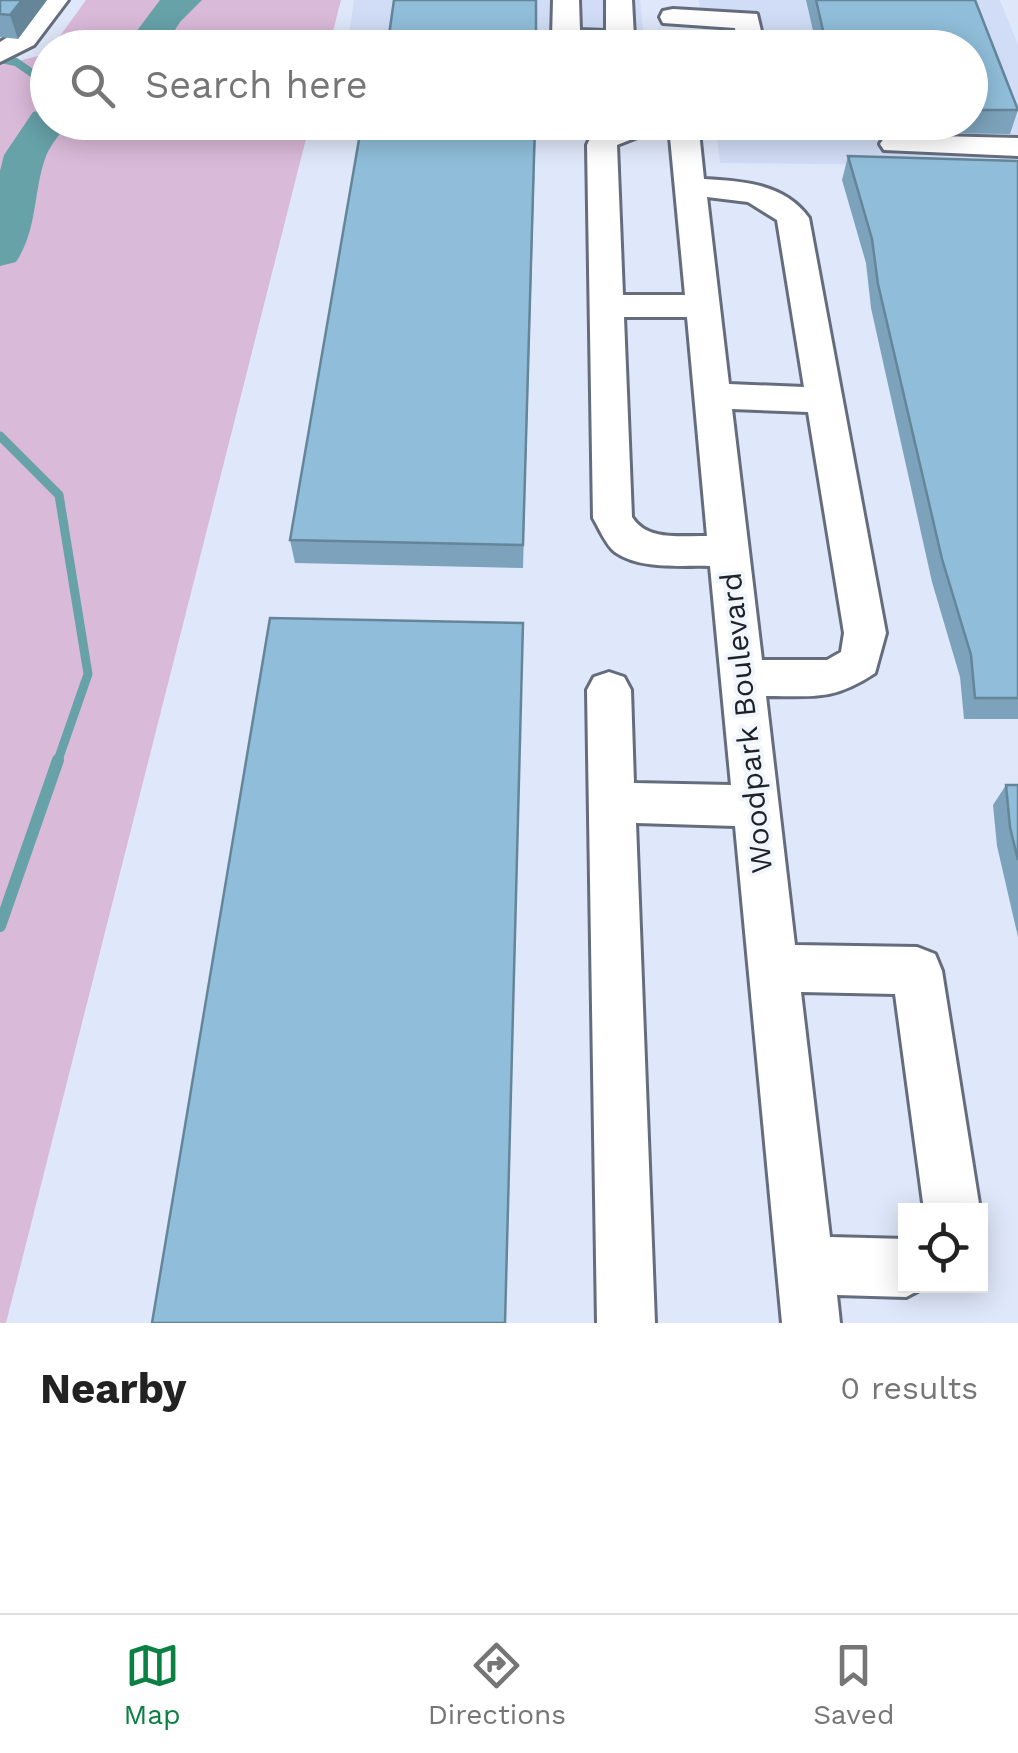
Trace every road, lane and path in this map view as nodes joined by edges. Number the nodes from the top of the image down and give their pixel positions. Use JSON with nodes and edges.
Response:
{"nodes":[{"id":1,"x":55,"y":0,"type":"edge"},
{"id":2,"x":566,"y":0,"type":"edge"},
{"id":3,"x":619,"y":0,"type":"edge"},
{"id":4,"x":672,"y":9,"type":"edge"},
{"id":5,"x":31,"y":30,"type":"edge"},
{"id":6,"x":566,"y":30,"type":"edge"},
{"id":7,"x":623,"y":30,"type":"edge"},
{"id":8,"x":748,"y":30,"type":"edge"},
{"id":9,"x":30,"y":31,"type":"edge"},
{"id":10,"x":0,"y":54,"type":"edge"},
{"id":11,"x":605,"y":140,"type":"edge"},
{"id":12,"x":685,"y":140,"type":"edge"},
{"id":13,"x":895,"y":144,"type":"dead end"},
{"id":14,"x":1018,"y":147,"type":"edge"},
{"id":15,"x":690,"y":187,"type":"junction"},
{"id":16,"x":607,"y":306,"type":"junction"},
{"id":17,"x":702,"y":306,"type":"junction"},
{"id":18,"x":710,"y":396,"type":"junction"},
{"id":19,"x":825,"y":400,"type":"junction"},
{"id":20,"x":728,"y":552,"type":"junction"},
{"id":21,"x":742,"y":678,"type":"junction"},
{"id":22,"x":610,"y":690,"type":"dead end"},
{"id":23,"x":614,"y":802,"type":"junction"},
{"id":24,"x":755,"y":806,"type":"junction"},
{"id":25,"x":772,"y":968,"type":"junction"},
{"id":26,"x":951,"y":1203,"type":"edge"},
{"id":27,"x":802,"y":1265,"type":"junction"},
{"id":28,"x":898,"y":1268,"type":"edge"},
{"id":29,"x":626,"y":1323,"type":"edge"},
{"id":30,"x":811,"y":1323,"type":"edge"}],
"edges":[{"from":1,"to":5,"type":"street"},
{"from":2,"to":6,"type":"street"},
{"from":3,"to":7,"type":"street"},
{"from":4,"to":8,"type":"street"},
{"from":9,"to":10,"type":"street"},
{"from":11,"to":16,"type":"street"},
{"from":12,"to":15,"type":"street","name":"Woodpark Boulevard"},
{"from":13,"to":14,"type":"street"},
{"from":15,"to":17,"type":"street","name":"Woodpark Boulevard"},
{"from":15,"to":19,"type":"street"},
{"from":16,"to":17,"type":"street"},
{"from":16,"to":20,"type":"street"},
{"from":17,"to":18,"type":"street","name":"Woodpark Boulevard"},
{"from":18,"to":19,"type":"street"},
{"from":18,"to":20,"type":"street","name":"Woodpark Boulevard"},
{"from":19,"to":21,"type":"street"},
{"from":20,"to":21,"type":"street","name":"Woodpark Boulevard"},
{"from":21,"to":24,"type":"street","name":"Woodpark Boulevard"},
{"from":22,"to":23,"type":"street"},
{"from":23,"to":24,"type":"street"},
{"from":23,"to":29,"type":"street"},
{"from":24,"to":25,"type":"street","name":"Woodpark Boulevard"},
{"from":25,"to":26,"type":"street"},
{"from":25,"to":27,"type":"street","name":"Woodpark Boulevard"},
{"from":27,"to":28,"type":"street"},
{"from":27,"to":30,"type":"street","name":"Woodpark Boulevard"}]}
